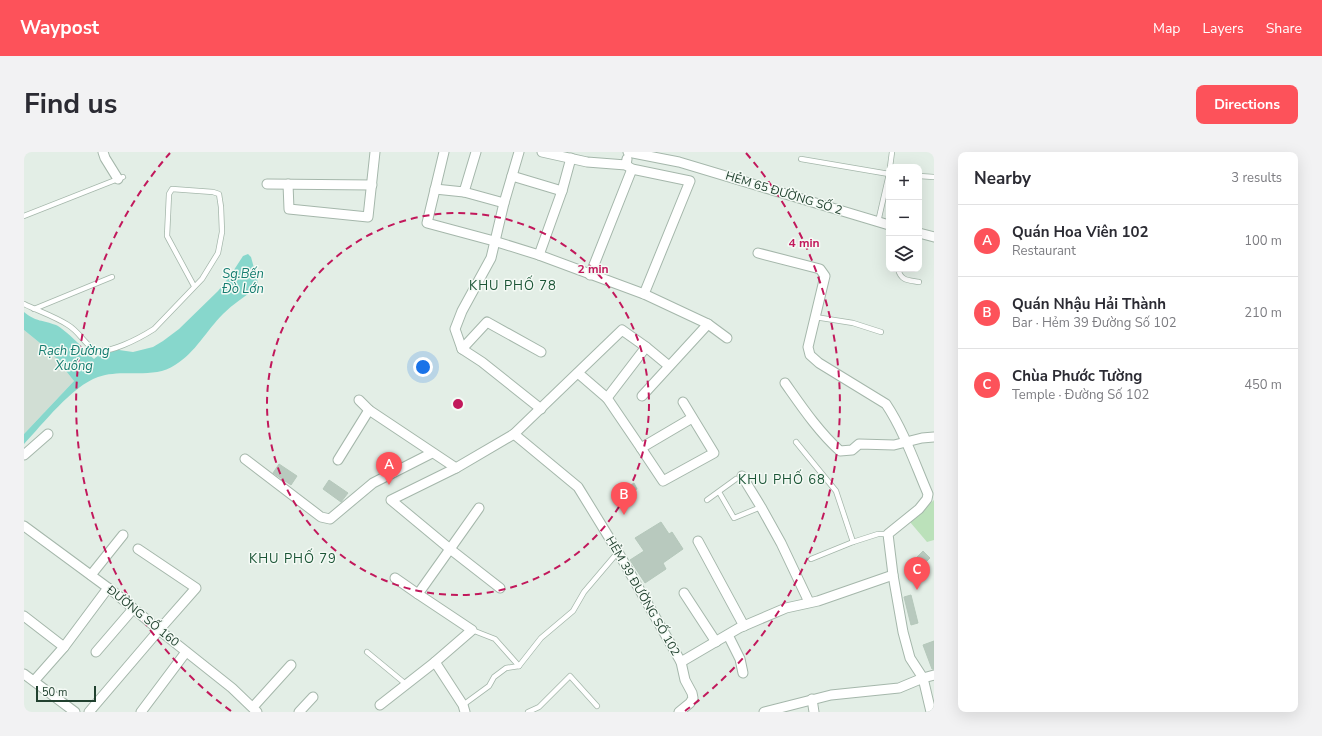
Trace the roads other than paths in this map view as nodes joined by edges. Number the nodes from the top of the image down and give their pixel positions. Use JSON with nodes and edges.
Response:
{"nodes":[{"id":1,"x":104,"y":152,"type":"edge"},
{"id":2,"x":375,"y":152,"type":"edge"},
{"id":3,"x":444,"y":152,"type":"edge"},
{"id":4,"x":476,"y":152,"type":"edge"},
{"id":5,"x":519,"y":152,"type":"edge"},
{"id":6,"x":542,"y":152,"type":"edge"},
{"id":7,"x":628,"y":152,"type":"edge"},
{"id":8,"x":892,"y":152,"type":"edge"},
{"id":9,"x":679,"y":157,"type":"edge"},
{"id":10,"x":571,"y":158,"type":"junction"},
{"id":11,"x":801,"y":159,"type":"dead end"},
{"id":12,"x":890,"y":164,"type":"edge"},
{"id":13,"x":629,"y":167,"type":"junction"},
{"id":14,"x":886,"y":173,"type":"edge"},
{"id":15,"x":512,"y":176,"type":"junction"},
{"id":16,"x":922,"y":176,"type":"edge"},
{"id":17,"x":934,"y":177,"type":"edge"},
{"id":18,"x":120,"y":178,"type":"joint"},
{"id":19,"x":267,"y":184,"type":"dead end"},
{"id":20,"x":288,"y":184,"type":"junction"},
{"id":21,"x":372,"y":185,"type":"junction"},
{"id":22,"x":886,"y":187,"type":"edge"},
{"id":23,"x":435,"y":189,"type":"junction"},
{"id":24,"x":562,"y":191,"type":"junction"},
{"id":25,"x":464,"y":192,"type":"junction"},
{"id":26,"x":504,"y":203,"type":"junction"},
{"id":27,"x":24,"y":216,"type":"edge"},
{"id":28,"x":878,"y":222,"type":"junction"},
{"id":29,"x":886,"y":224,"type":"edge"},
{"id":30,"x":922,"y":234,"type":"edge"},
{"id":31,"x":934,"y":236,"type":"edge"},
{"id":32,"x":494,"y":241,"type":"junction"},
{"id":33,"x":758,"y":254,"type":"dead end"},
{"id":34,"x":540,"y":255,"type":"junction"},
{"id":35,"x":899,"y":272,"type":"edge"},
{"id":36,"x":590,"y":275,"type":"junction"},
{"id":37,"x":112,"y":277,"type":"dead end"},
{"id":38,"x":919,"y":282,"type":"dead end"},
{"id":39,"x":194,"y":286,"type":"junction"},
{"id":40,"x":644,"y":294,"type":"junction"},
{"id":41,"x":24,"y":304,"type":"edge"},
{"id":42,"x":34,"y":309,"type":"junction"},
{"id":43,"x":815,"y":317,"type":"junction"},
{"id":44,"x":708,"y":324,"type":"junction"},
{"id":45,"x":880,"y":332,"type":"dead end"},
{"id":46,"x":727,"y":338,"type":"dead end"},
{"id":47,"x":646,"y":347,"type":"junction"},
{"id":48,"x":462,"y":349,"type":"junction"},
{"id":49,"x":541,"y":352,"type":"dead end"},
{"id":50,"x":669,"y":366,"type":"junction"},
{"id":51,"x":578,"y":373,"type":"junction"},
{"id":52,"x":785,"y":383,"type":"dead end"},
{"id":53,"x":642,"y":396,"type":"dead end"},
{"id":54,"x":607,"y":398,"type":"junction"},
{"id":55,"x":359,"y":400,"type":"dead end"},
{"id":56,"x":683,"y":402,"type":"dead end"},
{"id":57,"x":541,"y":409,"type":"junction"},
{"id":58,"x":369,"y":410,"type":"junction"},
{"id":59,"x":692,"y":418,"type":"junction"},
{"id":60,"x":48,"y":434,"type":"dead end"},
{"id":61,"x":514,"y":434,"type":"junction"},
{"id":62,"x":934,"y":437,"type":"edge"},
{"id":63,"x":796,"y":442,"type":"dead end"},
{"id":64,"x":906,"y":442,"type":"junction"},
{"id":65,"x":641,"y":448,"type":"junction"},
{"id":66,"x":432,"y":453,"type":"junction"},
{"id":67,"x":24,"y":455,"type":"edge"},
{"id":68,"x":245,"y":459,"type":"dead end"},
{"id":69,"x":338,"y":460,"type":"dead end"},
{"id":70,"x":456,"y":468,"type":"junction"},
{"id":71,"x":739,"y":478,"type":"joint"},
{"id":72,"x":719,"y":492,"type":"junction"},
{"id":73,"x":707,"y":500,"type":"dead end"},
{"id":74,"x":761,"y":507,"type":"junction"},
{"id":75,"x":479,"y":508,"type":"dead end"},
{"id":76,"x":25,"y":529,"type":"edge"},
{"id":77,"x":888,"y":534,"type":"junction"},
{"id":78,"x":123,"y":535,"type":"dead end"},
{"id":79,"x":698,"y":541,"type":"dead end"},
{"id":80,"x":853,"y":542,"type":"junction"},
{"id":81,"x":138,"y":548,"type":"dead end"},
{"id":82,"x":450,"y":549,"type":"junction"},
{"id":83,"x":618,"y":552,"type":"junction"},
{"id":84,"x":811,"y":559,"type":"dead end"},
{"id":85,"x":91,"y":575,"type":"junction"},
{"id":86,"x":893,"y":575,"type":"junction"},
{"id":87,"x":395,"y":578,"type":"dead end"},
{"id":88,"x":108,"y":588,"type":"junction"},
{"id":89,"x":500,"y":588,"type":"dead end"},
{"id":90,"x":684,"y":593,"type":"dead end"},
{"id":91,"x":418,"y":594,"type":"junction"},
{"id":92,"x":809,"y":602,"type":"junction"},
{"id":93,"x":133,"y":608,"type":"junction"},
{"id":94,"x":24,"y":616,"type":"edge"},
{"id":95,"x":744,"y":626,"type":"junction"},
{"id":96,"x":158,"y":630,"type":"junction"},
{"id":97,"x":472,"y":630,"type":"junction"},
{"id":98,"x":728,"y":635,"type":"junction"},
{"id":99,"x":716,"y":642,"type":"junction"},
{"id":100,"x":64,"y":647,"type":"junction"},
{"id":101,"x":96,"y":652,"type":"dead end"},
{"id":102,"x":186,"y":652,"type":"junction"},
{"id":103,"x":366,"y":652,"type":"dead end"},
{"id":104,"x":435,"y":662,"type":"junction"},
{"id":105,"x":681,"y":662,"type":"junction"},
{"id":106,"x":291,"y":665,"type":"dead end"},
{"id":107,"x":519,"y":666,"type":"junction"},
{"id":108,"x":743,"y":673,"type":"dead end"},
{"id":109,"x":24,"y":674,"type":"edge"},
{"id":110,"x":934,"y":675,"type":"edge"},
{"id":111,"x":923,"y":678,"type":"junction"},
{"id":112,"x":34,"y":681,"type":"junction"},
{"id":113,"x":407,"y":685,"type":"junction"},
{"id":114,"x":313,"y":696,"type":"dead end"},
{"id":115,"x":693,"y":698,"type":"junction"},
{"id":116,"x":812,"y":699,"type":"junction"},
{"id":117,"x":380,"y":705,"type":"dead end"},
{"id":118,"x":597,"y":706,"type":"dead end"},
{"id":119,"x":464,"y":708,"type":"edge"},
{"id":120,"x":255,"y":710,"type":"edge"},
{"id":121,"x":777,"y":710,"type":"edge"},
{"id":122,"x":75,"y":712,"type":"edge"},
{"id":123,"x":89,"y":712,"type":"edge"},
{"id":124,"x":141,"y":712,"type":"edge"},
{"id":125,"x":299,"y":712,"type":"edge"},
{"id":126,"x":528,"y":712,"type":"edge"},
{"id":127,"x":679,"y":712,"type":"edge"},
{"id":128,"x":692,"y":712,"type":"edge"},
{"id":129,"x":764,"y":712,"type":"edge"},
{"id":130,"x":814,"y":712,"type":"edge"},
{"id":131,"x":931,"y":712,"type":"edge"}],
"edges":[{"from":1,"to":18,"type":"street"},
{"from":2,"to":21,"type":"street"},
{"from":3,"to":23,"type":"street"},
{"from":4,"to":25,"type":"street"},
{"from":5,"to":15,"type":"street"},
{"from":6,"to":10,"type":"street"},
{"from":7,"to":9,"type":"street","name":"HẺM 65 ĐƯỜNG SỐ 2"},
{"from":7,"to":13,"type":"street"},
{"from":8,"to":12,"type":"lane"},
{"from":9,"to":28,"type":"street","name":"HẺM 65 ĐƯỜNG SỐ 2"},
{"from":10,"to":13,"type":"street"},
{"from":10,"to":24,"type":"street"},
{"from":11,"to":14,"type":"lane"},
{"from":13,"to":36,"type":"street"},
{"from":13,"to":40,"type":"street"},
{"from":15,"to":24,"type":"street"},
{"from":15,"to":26,"type":"street"},
{"from":16,"to":17,"type":"lane"},
{"from":18,"to":27,"type":"lane"},
{"from":19,"to":20,"type":"street"},
{"from":20,"to":21,"type":"street"},
{"from":20,"to":21,"type":"street"},
{"from":22,"to":28,"type":"lane"},
{"from":23,"to":25,"type":"street"},
{"from":23,"to":32,"type":"street"},
{"from":24,"to":34,"type":"street"},
{"from":25,"to":26,"type":"street"},
{"from":26,"to":32,"type":"street"},
{"from":28,"to":29,"type":"street","name":"HẺM 65 ĐƯỜNG SỐ 2"},
{"from":30,"to":31,"type":"street"},
{"from":32,"to":34,"type":"street"},
{"from":32,"to":48,"type":"street"},
{"from":33,"to":43,"type":"street"},
{"from":34,"to":36,"type":"street"},
{"from":35,"to":38,"type":"lane"},
{"from":36,"to":40,"type":"street"},
{"from":37,"to":42,"type":"lane"},
{"from":39,"to":39,"type":"lane"},
{"from":39,"to":42,"type":"lane"},
{"from":40,"to":44,"type":"street"},
{"from":41,"to":42,"type":"lane"},
{"from":43,"to":45,"type":"lane"},
{"from":43,"to":64,"type":"street"},
{"from":44,"to":46,"type":"street"},
{"from":44,"to":50,"type":"street"},
{"from":47,"to":50,"type":"street"},
{"from":47,"to":51,"type":"street"},
{"from":47,"to":54,"type":"street"},
{"from":48,"to":49,"type":"street"},
{"from":48,"to":57,"type":"street"},
{"from":50,"to":53,"type":"street"},
{"from":51,"to":54,"type":"street"},
{"from":51,"to":57,"type":"street"},
{"from":52,"to":64,"type":"street"},
{"from":54,"to":65,"type":"street"},
{"from":55,"to":58,"type":"street"},
{"from":56,"to":59,"type":"street"},
{"from":57,"to":61,"type":"street"},
{"from":58,"to":66,"type":"street"},
{"from":58,"to":69,"type":"street"},
{"from":59,"to":65,"type":"street"},
{"from":59,"to":65,"type":"street"},
{"from":60,"to":67,"type":"street"},
{"from":61,"to":70,"type":"street"},
{"from":61,"to":83,"type":"street","name":"HẺM 39 ĐƯỜNG SỐ 102"},
{"from":62,"to":64,"type":"street"},
{"from":63,"to":80,"type":"lane"},
{"from":64,"to":77,"type":"street"},
{"from":66,"to":68,"type":"street"},
{"from":66,"to":70,"type":"street"},
{"from":70,"to":82,"type":"street"},
{"from":71,"to":72,"type":"lane"},
{"from":71,"to":74,"type":"street"},
{"from":72,"to":73,"type":"lane"},
{"from":72,"to":74,"type":"lane"},
{"from":74,"to":92,"type":"street"},
{"from":75,"to":82,"type":"street"},
{"from":76,"to":85,"type":"street","name":"ĐƯỜNG SỐ 160"},
{"from":77,"to":80,"type":"lane"},
{"from":77,"to":86,"type":"street"},
{"from":78,"to":85,"type":"street"},
{"from":79,"to":95,"type":"street"},
{"from":80,"to":84,"type":"lane"},
{"from":81,"to":96,"type":"street"},
{"from":82,"to":89,"type":"street"},
{"from":82,"to":91,"type":"street"},
{"from":83,"to":105,"type":"street","name":"HẺM 39 ĐƯỜNG SỐ 102"},
{"from":83,"to":107,"type":"lane"},
{"from":85,"to":88,"type":"street","name":"ĐƯỜNG SỐ 160"},
{"from":86,"to":92,"type":"street","name":"HẺM 39 ĐƯỜNG SỐ 102"},
{"from":86,"to":111,"type":"street"},
{"from":87,"to":91,"type":"street"},
{"from":88,"to":93,"type":"street","name":"ĐƯỜNG SỐ 160"},
{"from":88,"to":100,"type":"street"},
{"from":90,"to":99,"type":"street"},
{"from":91,"to":97,"type":"street"},
{"from":92,"to":95,"type":"street","name":"HẺM 39 ĐƯỜNG SỐ 102"},
{"from":93,"to":96,"type":"street","name":"ĐƯỜNG SỐ 160"},
{"from":93,"to":101,"type":"street"},
{"from":94,"to":100,"type":"street"},
{"from":95,"to":98,"type":"street","name":"HẺM 39 ĐƯỜNG SỐ 102"},
{"from":96,"to":102,"type":"street","name":"ĐƯỜNG SỐ 160"},
{"from":96,"to":123,"type":"street"},
{"from":97,"to":104,"type":"street"},
{"from":97,"to":107,"type":"lane"},
{"from":98,"to":99,"type":"street","name":"HẺM 39 ĐƯỜNG SỐ 102"},
{"from":98,"to":108,"type":"street"},
{"from":99,"to":105,"type":"street","name":"HẺM 39 ĐƯỜNG SỐ 102"},
{"from":100,"to":112,"type":"street"},
{"from":102,"to":120,"type":"street","name":"ĐƯỜNG SỐ 160"},
{"from":102,"to":124,"type":"street"},
{"from":103,"to":113,"type":"lane"},
{"from":104,"to":113,"type":"street"},
{"from":104,"to":119,"type":"street"},
{"from":105,"to":115,"type":"street"},
{"from":106,"to":120,"type":"street"},
{"from":107,"to":119,"type":"lane"},
{"from":109,"to":112,"type":"street"},
{"from":110,"to":111,"type":"street"},
{"from":111,"to":116,"type":"street"},
{"from":111,"to":131,"type":"street"},
{"from":112,"to":122,"type":"street"},
{"from":113,"to":117,"type":"street"},
{"from":114,"to":125,"type":"street"},
{"from":115,"to":127,"type":"street"},
{"from":115,"to":128,"type":"street"},
{"from":116,"to":121,"type":"street"},
{"from":116,"to":130,"type":"street"},
{"from":118,"to":126,"type":"lane"},
{"from":121,"to":129,"type":"street"}]}
